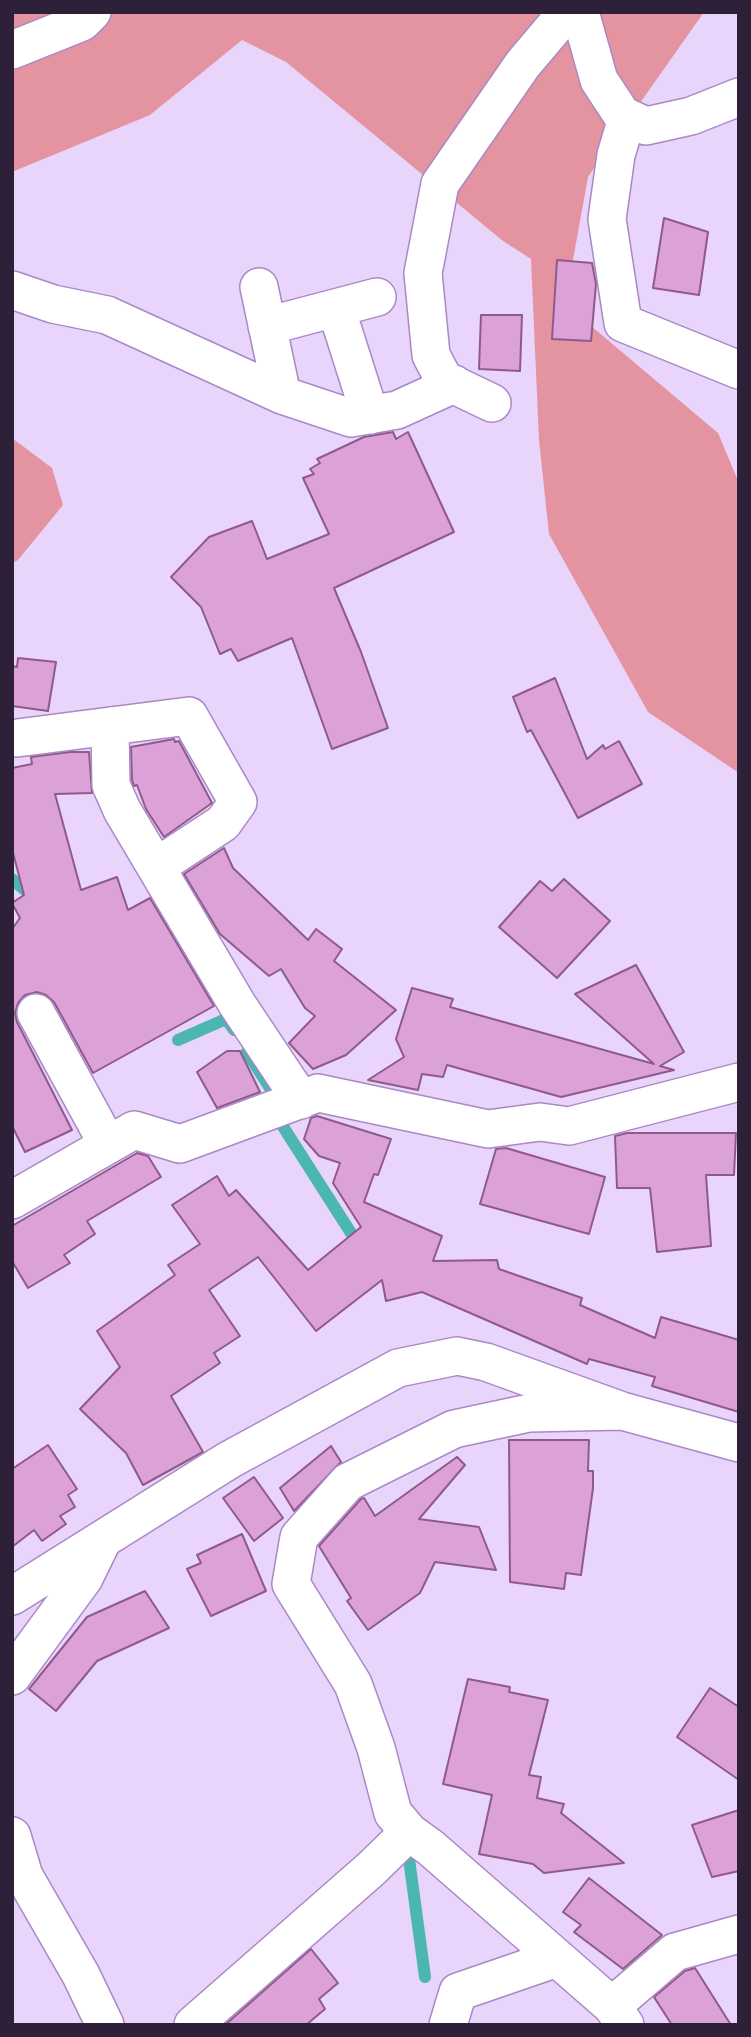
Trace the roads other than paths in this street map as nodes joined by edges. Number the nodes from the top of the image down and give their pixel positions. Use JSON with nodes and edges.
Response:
{"nodes":[{"id":1,"x":92,"y":12,"type":"edge"},
{"id":2,"x":567,"y":12,"type":"edge"},
{"id":3,"x":580,"y":12,"type":"edge"},
{"id":4,"x":12,"y":50,"type":"edge"},
{"id":5,"x":739,"y":97,"type":"edge"},
{"id":6,"x":627,"y":118,"type":"junction"},
{"id":7,"x":259,"y":287,"type":"dead end"},
{"id":8,"x":12,"y":290,"type":"edge"},
{"id":9,"x":377,"y":297,"type":"dead end"},
{"id":10,"x":336,"y":308,"type":"junction"},
{"id":11,"x":267,"y":326,"type":"junction"},
{"id":12,"x":739,"y":370,"type":"edge"},
{"id":13,"x":454,"y":384,"type":"junction"},
{"id":14,"x":282,"y":395,"type":"junction"},
{"id":15,"x":492,"y":403,"type":"dead end"},
{"id":16,"x":370,"y":415,"type":"junction"},
{"id":17,"x":110,"y":726,"type":"junction"},
{"id":18,"x":17,"y":738,"type":"dead end"},
{"id":19,"x":156,"y":867,"type":"junction"},
{"id":20,"x":36,"y":1013,"type":"dead end"},
{"id":21,"x":739,"y":1082,"type":"edge"},
{"id":22,"x":301,"y":1100,"type":"junction"},
{"id":23,"x":108,"y":1145,"type":"junction"},
{"id":24,"x":12,"y":1200,"type":"edge"},
{"id":25,"x":622,"y":1411,"type":"junction"},
{"id":26,"x":739,"y":1443,"type":"edge"},
{"id":27,"x":103,"y":1539,"type":"junction"},
{"id":28,"x":12,"y":1596,"type":"edge"},
{"id":29,"x":12,"y":1676,"type":"edge"},
{"id":30,"x":409,"y":1832,"type":"junction"},
{"id":31,"x":12,"y":1836,"type":"edge"},
{"id":32,"x":739,"y":1934,"type":"edge"},
{"id":33,"x":557,"y":1958,"type":"junction"},
{"id":34,"x":619,"y":2015,"type":"edge"},
{"id":35,"x":105,"y":2025,"type":"edge"},
{"id":36,"x":193,"y":2025,"type":"edge"},
{"id":37,"x":448,"y":2025,"type":"edge"}],
"edges":[{"from":1,"to":4,"type":"street"},
{"from":2,"to":13,"type":"street"},
{"from":3,"to":6,"type":"street"},
{"from":5,"to":6,"type":"street"},
{"from":6,"to":12,"type":"street"},
{"from":7,"to":11,"type":"street"},
{"from":8,"to":14,"type":"street"},
{"from":9,"to":10,"type":"street"},
{"from":10,"to":11,"type":"street"},
{"from":10,"to":16,"type":"street"},
{"from":11,"to":14,"type":"street"},
{"from":13,"to":15,"type":"street"},
{"from":13,"to":16,"type":"street"},
{"from":14,"to":16,"type":"street"},
{"from":17,"to":18,"type":"street"},
{"from":17,"to":19,"type":"street"},
{"from":17,"to":19,"type":"street"},
{"from":19,"to":22,"type":"street"},
{"from":20,"to":23,"type":"street"},
{"from":21,"to":22,"type":"street"},
{"from":22,"to":23,"type":"street"},
{"from":23,"to":24,"type":"street"},
{"from":25,"to":26,"type":"street"},
{"from":25,"to":27,"type":"street"},
{"from":25,"to":30,"type":"street"},
{"from":27,"to":28,"type":"street"},
{"from":27,"to":29,"type":"street"},
{"from":30,"to":33,"type":"street"},
{"from":30,"to":36,"type":"street"},
{"from":31,"to":35,"type":"street"},
{"from":32,"to":34,"type":"street"},
{"from":33,"to":34,"type":"street"},
{"from":33,"to":37,"type":"street"}]}
